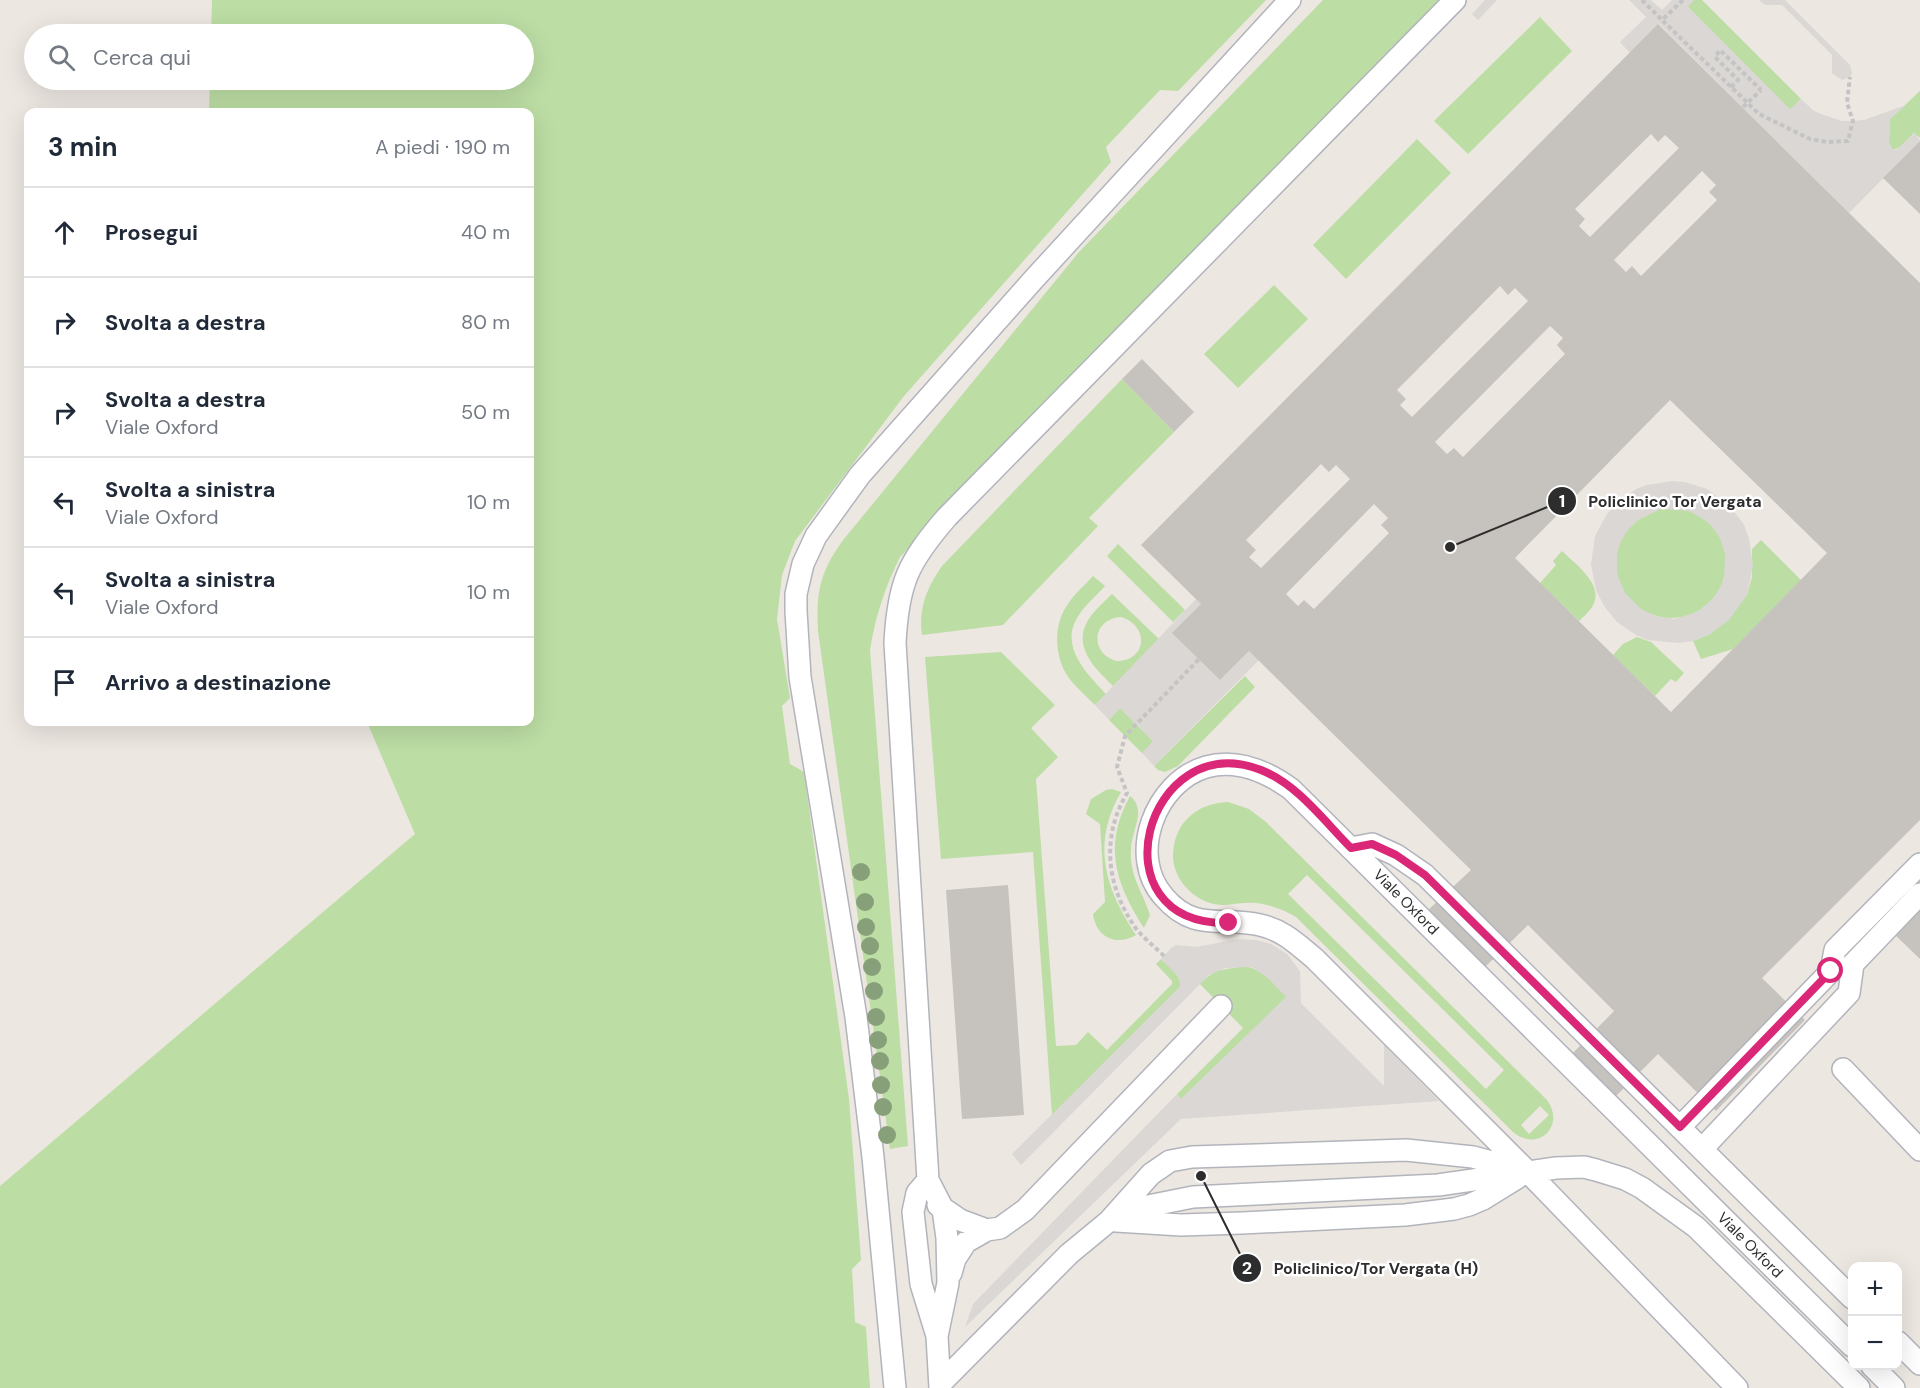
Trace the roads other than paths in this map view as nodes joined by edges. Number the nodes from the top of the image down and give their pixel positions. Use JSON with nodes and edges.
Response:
{"nodes":[{"id":1,"x":1290,"y":0,"type":"edge"},
{"id":2,"x":1455,"y":0,"type":"edge"},
{"id":3,"x":1351,"y":848,"type":"junction"},
{"id":4,"x":1920,"y":864,"type":"edge"},
{"id":5,"x":1920,"y":894,"type":"edge"},
{"id":6,"x":1221,"y":1006,"type":"dead end"},
{"id":7,"x":1843,"y":1069,"type":"dead end"},
{"id":8,"x":1680,"y":1127,"type":"junction"},
{"id":9,"x":1702,"y":1149,"type":"junction"},
{"id":10,"x":1920,"y":1150,"type":"edge"},
{"id":11,"x":1527,"y":1171,"type":"junction"},
{"id":12,"x":928,"y":1180,"type":"junction"},
{"id":13,"x":943,"y":1209,"type":"junction"},
{"id":14,"x":913,"y":1212,"type":"junction"},
{"id":15,"x":1109,"y":1221,"type":"junction"},
{"id":16,"x":987,"y":1230,"type":"junction"},
{"id":17,"x":948,"y":1283,"type":"junction"},
{"id":18,"x":1848,"y":1294,"type":"edge"},
{"id":19,"x":937,"y":1335,"type":"junction"},
{"id":20,"x":1848,"y":1342,"type":"edge"},
{"id":21,"x":1902,"y":1346,"type":"edge"},
{"id":22,"x":1920,"y":1364,"type":"edge"},
{"id":23,"x":1877,"y":1370,"type":"edge"},
{"id":24,"x":940,"y":1386,"type":"edge"},
{"id":25,"x":895,"y":1388,"type":"edge"},
{"id":26,"x":1737,"y":1388,"type":"edge"},
{"id":27,"x":1859,"y":1388,"type":"edge"},
{"id":28,"x":1894,"y":1388,"type":"edge"}],
"edges":[{"from":1,"to":25,"type":"lane"},
{"from":2,"to":12,"type":"lane"},
{"from":3,"to":8,"type":"lane"},
{"from":3,"to":11,"type":"lane","name":"Viale Oxford"},
{"from":3,"to":20,"type":"lane","name":"Viale Oxford"},
{"from":4,"to":8,"type":"lane"},
{"from":5,"to":9,"type":"lane"},
{"from":6,"to":16,"type":"lane"},
{"from":7,"to":10,"type":"lane"},
{"from":8,"to":9,"type":"lane"},
{"from":9,"to":18,"type":"lane"},
{"from":11,"to":15,"type":"lane"},
{"from":11,"to":15,"type":"lane"},
{"from":11,"to":15,"type":"lane"},
{"from":11,"to":26,"type":"lane","name":"Viale Oxford"},
{"from":11,"to":27,"type":"lane","name":"Viale Oxford"},
{"from":12,"to":13,"type":"lane"},
{"from":12,"to":14,"type":"lane"},
{"from":13,"to":14,"type":"lane"},
{"from":13,"to":16,"type":"lane"},
{"from":13,"to":17,"type":"lane"},
{"from":14,"to":19,"type":"lane"},
{"from":15,"to":24,"type":"lane"},
{"from":16,"to":17,"type":"lane"},
{"from":17,"to":19,"type":"lane"},
{"from":19,"to":24,"type":"lane"},
{"from":21,"to":22,"type":"lane"},
{"from":23,"to":28,"type":"lane"}]}
